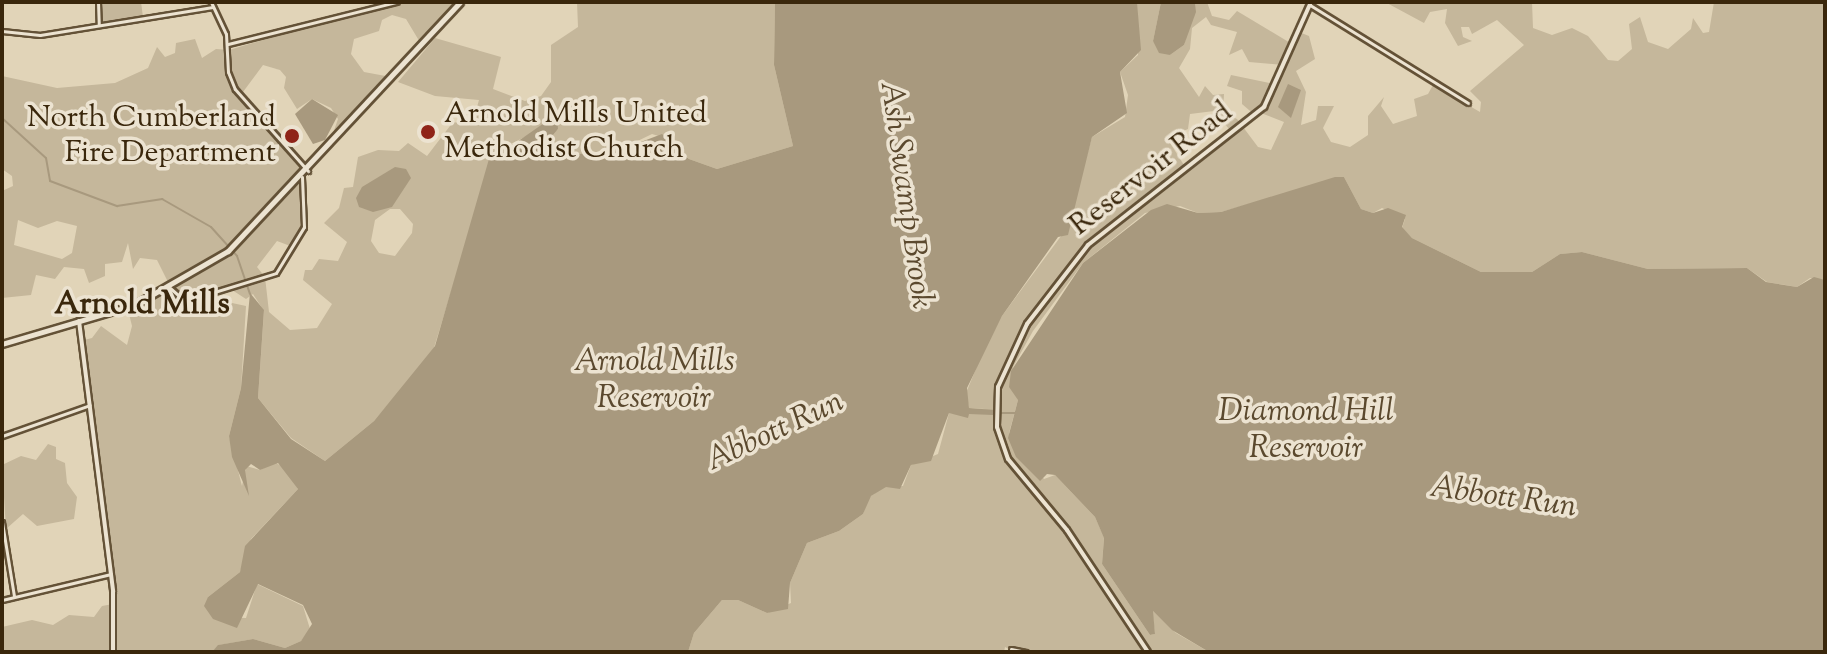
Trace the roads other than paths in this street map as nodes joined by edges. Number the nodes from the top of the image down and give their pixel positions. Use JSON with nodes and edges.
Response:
{"nodes":[{"id":1,"x":98,"y":2,"type":"edge"},
{"id":2,"x":397,"y":2,"type":"edge"},
{"id":3,"x":460,"y":2,"type":"edge"},
{"id":4,"x":1311,"y":3,"type":"edge"},
{"id":5,"x":212,"y":4,"type":"edge"},
{"id":6,"x":99,"y":25,"type":"junction"},
{"id":7,"x":2,"y":31,"type":"edge"},
{"id":8,"x":228,"y":44,"type":"junction"},
{"id":9,"x":1468,"y":103,"type":"dead end"},
{"id":10,"x":308,"y":171,"type":"junction"},
{"id":11,"x":302,"y":177,"type":"junction"},
{"id":12,"x":170,"y":288,"type":"junction"},
{"id":13,"x":79,"y":321,"type":"junction"},
{"id":14,"x":2,"y":344,"type":"edge"},
{"id":15,"x":90,"y":405,"type":"junction"},
{"id":16,"x":2,"y":436,"type":"edge"},
{"id":17,"x":3,"y":522,"type":"edge"},
{"id":18,"x":111,"y":574,"type":"junction"},
{"id":19,"x":14,"y":596,"type":"junction"},
{"id":20,"x":2,"y":600,"type":"edge"},
{"id":21,"x":1011,"y":649,"type":"dead end"},
{"id":22,"x":113,"y":652,"type":"edge"},
{"id":23,"x":1026,"y":652,"type":"edge"},
{"id":24,"x":1148,"y":652,"type":"edge"}],
"edges":[{"from":1,"to":6,"type":"street"},
{"from":2,"to":8,"type":"street"},
{"from":3,"to":10,"type":"main road"},
{"from":4,"to":9,"type":"street"},
{"from":4,"to":24,"type":"street","name":"Reservoir Road"},
{"from":5,"to":6,"type":"street"},
{"from":5,"to":8,"type":"street"},
{"from":6,"to":7,"type":"street"},
{"from":8,"to":10,"type":"street"},
{"from":10,"to":11,"type":"main road"},
{"from":11,"to":12,"type":"main road"},
{"from":11,"to":12,"type":"street"},
{"from":12,"to":13,"type":"main road"},
{"from":13,"to":14,"type":"main road"},
{"from":13,"to":15,"type":"street"},
{"from":15,"to":16,"type":"street"},
{"from":15,"to":18,"type":"street"},
{"from":17,"to":19,"type":"street"},
{"from":18,"to":19,"type":"street"},
{"from":18,"to":22,"type":"street"},
{"from":19,"to":20,"type":"street"},
{"from":21,"to":23,"type":"street"}]}
